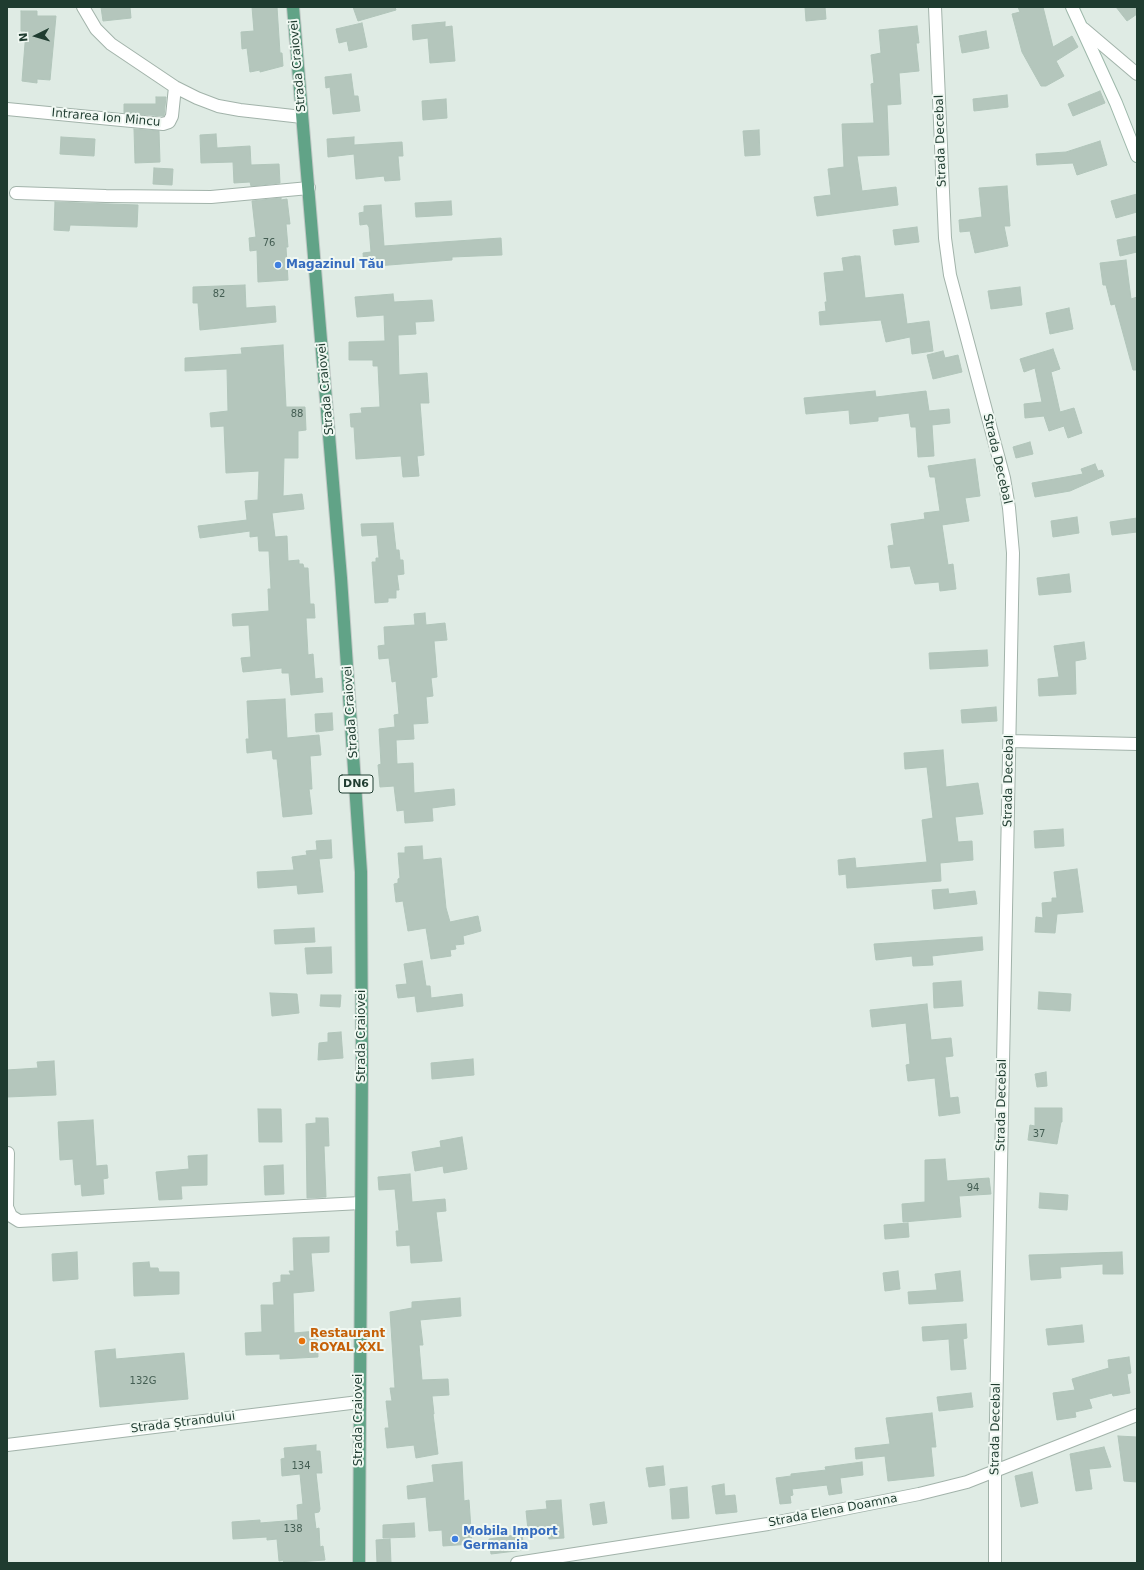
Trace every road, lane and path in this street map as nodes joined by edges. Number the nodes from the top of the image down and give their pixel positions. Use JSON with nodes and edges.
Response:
{"nodes":[{"id":1,"x":83,"y":7,"type":"edge"},
{"id":2,"x":293,"y":7,"type":"edge"},
{"id":3,"x":935,"y":7,"type":"edge"},
{"id":4,"x":1072,"y":7,"type":"edge"},
{"id":5,"x":1084,"y":29,"type":"junction"},
{"id":6,"x":1137,"y":74,"type":"edge"},
{"id":7,"x":175,"y":87,"type":"junction"},
{"id":8,"x":7,"y":109,"type":"edge"},
{"id":9,"x":302,"y":117,"type":"junction"},
{"id":10,"x":1137,"y":156,"type":"edge"},
{"id":11,"x":309,"y":188,"type":"junction"},
{"id":12,"x":16,"y":193,"type":"dead end"},
{"id":13,"x":1010,"y":741,"type":"junction"},
{"id":14,"x":1137,"y":744,"type":"edge"},
{"id":15,"x":8,"y":1153,"type":"edge"},
{"id":16,"x":361,"y":1203,"type":"junction"},
{"id":17,"x":359,"y":1402,"type":"junction"},
{"id":18,"x":1137,"y":1415,"type":"edge"},
{"id":19,"x":7,"y":1446,"type":"edge"},
{"id":20,"x":995,"y":1471,"type":"junction"},
{"id":21,"x":359,"y":1563,"type":"edge"},
{"id":22,"x":517,"y":1563,"type":"edge"},
{"id":23,"x":995,"y":1563,"type":"edge"}],
"edges":[{"from":1,"to":7,"type":"street"},
{"from":2,"to":9,"type":"main road","name":"Strada Craiovei","number":"DN6"},
{"from":3,"to":13,"type":"street","name":"Strada Decebal"},
{"from":4,"to":5,"type":"street"},
{"from":5,"to":6,"type":"street"},
{"from":5,"to":10,"type":"street"},
{"from":7,"to":8,"type":"street","name":"Intrarea Ion Mincu"},
{"from":7,"to":9,"type":"street"},
{"from":9,"to":11,"type":"main road","name":"Strada Craiovei","number":"DN6"},
{"from":11,"to":12,"type":"street"},
{"from":11,"to":16,"type":"main road","name":"Strada Craiovei","number":"DN6"},
{"from":13,"to":14,"type":"street"},
{"from":13,"to":20,"type":"street","name":"Strada Decebal"},
{"from":15,"to":16,"type":"street"},
{"from":16,"to":17,"type":"main road","name":"Strada Craiovei","number":"DN6"},
{"from":17,"to":19,"type":"street","name":"Strada Ștrandului"},
{"from":17,"to":21,"type":"main road","name":"Strada Craiovei","number":"DN6"},
{"from":18,"to":20,"type":"street","name":"Strada Elena Doamna"},
{"from":20,"to":22,"type":"street","name":"Strada Elena Doamna"},
{"from":20,"to":23,"type":"street","name":"Strada Decebal"}]}
